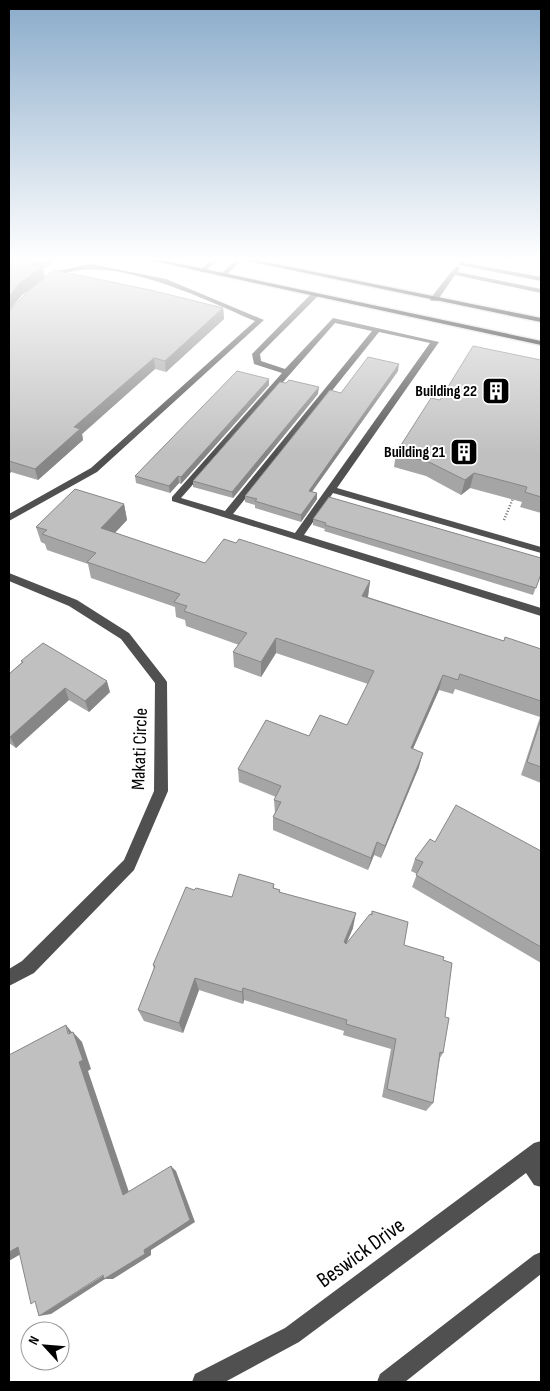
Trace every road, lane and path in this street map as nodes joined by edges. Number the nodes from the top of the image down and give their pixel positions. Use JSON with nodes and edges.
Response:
{"nodes":[{"id":1,"x":255,"y":325,"type":"edge"},
{"id":2,"x":284,"y":325,"type":"edge"},
{"id":3,"x":328,"y":325,"type":"edge"},
{"id":4,"x":354,"y":325,"type":"edge"},
{"id":5,"x":457,"y":325,"type":"edge"},
{"id":6,"x":377,"y":330,"type":"junction"},
{"id":7,"x":541,"y":343,"type":"edge"},
{"id":8,"x":287,"y":372,"type":"junction"},
{"id":9,"x":518,"y":487,"type":"edge"},
{"id":10,"x":331,"y":489,"type":"junction"},
{"id":11,"x":227,"y":515,"type":"junction"},
{"id":12,"x":9,"y":518,"type":"edge"},
{"id":13,"x":298,"y":536,"type":"junction"},
{"id":14,"x":496,"y":537,"type":"junction"},
{"id":15,"x":541,"y":550,"type":"edge"},
{"id":16,"x":9,"y":577,"type":"edge"},
{"id":17,"x":541,"y":612,"type":"edge"},
{"id":18,"x":9,"y":978,"type":"edge"},
{"id":19,"x":535,"y":1155,"type":"edge"},
{"id":20,"x":541,"y":1178,"type":"edge"},
{"id":21,"x":541,"y":1262,"type":"edge"},
{"id":22,"x":203,"y":1382,"type":"edge"},
{"id":23,"x":388,"y":1382,"type":"edge"}],
"edges":[{"from":1,"to":12,"type":"street"},
{"from":2,"to":8,"type":"street"},
{"from":3,"to":8,"type":"street"},
{"from":4,"to":6,"type":"street"},
{"from":5,"to":7,"type":"main road"},
{"from":6,"to":10,"type":"street"},
{"from":6,"to":11,"type":"street"},
{"from":8,"to":11,"type":"street"},
{"from":9,"to":14,"type":"path"},
{"from":10,"to":13,"type":"street"},
{"from":10,"to":14,"type":"street"},
{"from":11,"to":13,"type":"street"},
{"from":13,"to":17,"type":"street"},
{"from":14,"to":15,"type":"street"},
{"from":16,"to":18,"type":"street","name":"Makati Circle"},
{"from":19,"to":20,"type":"street"},
{"from":19,"to":22,"type":"street","name":"Beswick Drive"},
{"from":21,"to":23,"type":"street"}]}
